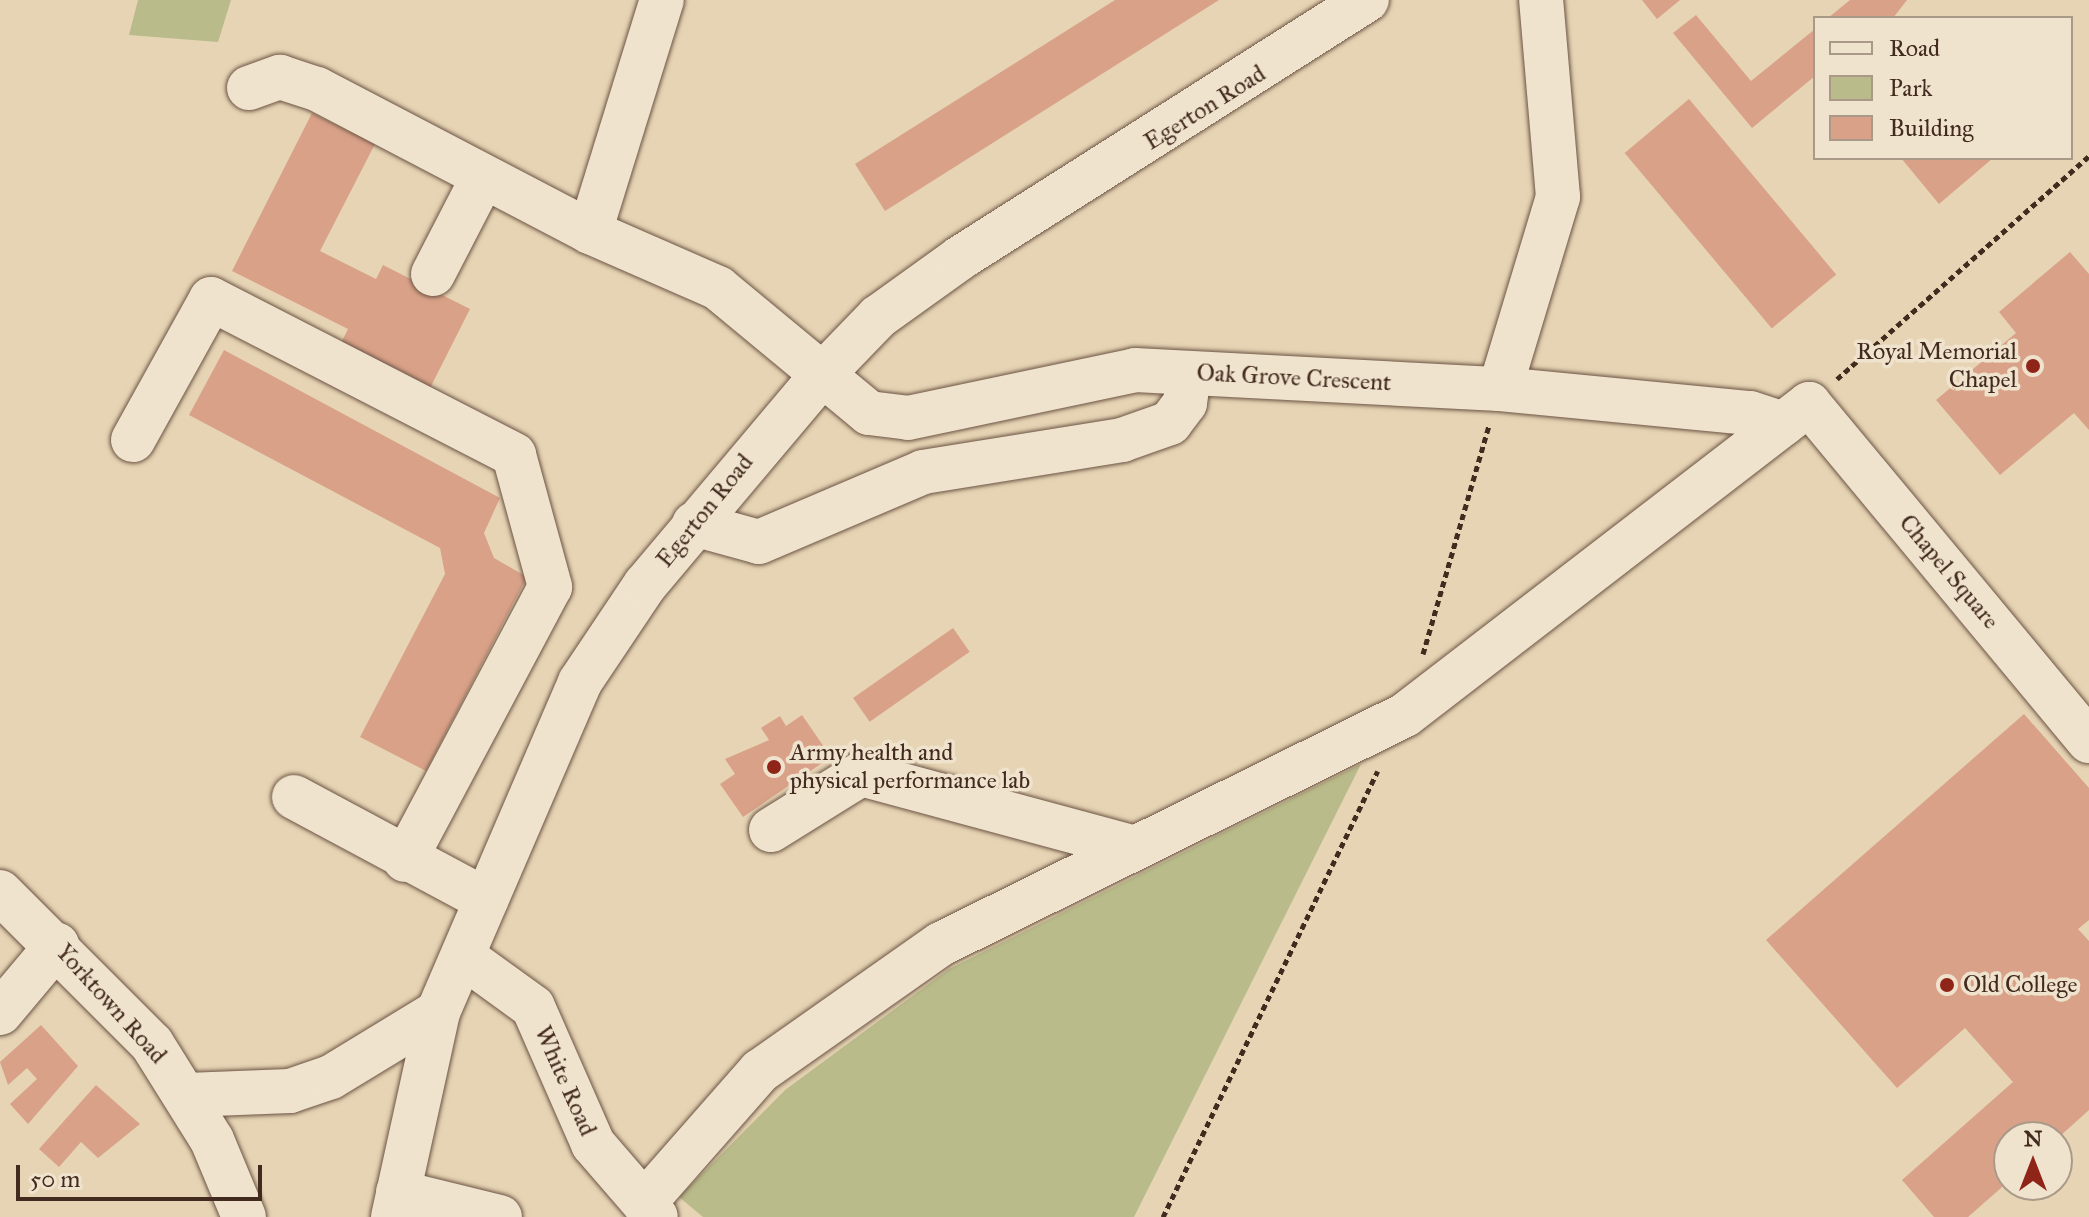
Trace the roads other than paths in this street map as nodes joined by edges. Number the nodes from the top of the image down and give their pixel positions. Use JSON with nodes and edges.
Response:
{"nodes":[{"id":1,"x":662,"y":0,"type":"edge"},
{"id":2,"x":1367,"y":0,"type":"edge"},
{"id":3,"x":1541,"y":0,"type":"edge"},
{"id":4,"x":249,"y":88,"type":"dead end"},
{"id":5,"x":483,"y":177,"type":"junction"},
{"id":6,"x":590,"y":232,"type":"junction"},
{"id":7,"x":433,"y":274,"type":"dead end"},
{"id":8,"x":1189,"y":373,"type":"junction"},
{"id":9,"x":822,"y":375,"type":"junction"},
{"id":10,"x":1500,"y":389,"type":"junction"},
{"id":11,"x":1796,"y":414,"type":"junction"},
{"id":12,"x":133,"y":440,"type":"dead end"},
{"id":13,"x":694,"y":524,"type":"junction"},
{"id":14,"x":2089,"y":741,"type":"edge"},
{"id":15,"x":294,"y":797,"type":"dead end"},
{"id":16,"x":771,"y":830,"type":"dead end"},
{"id":17,"x":1135,"y":848,"type":"junction"},
{"id":18,"x":405,"y":860,"type":"junction"},
{"id":19,"x":0,"y":892,"type":"edge"},
{"id":20,"x":486,"y":900,"type":"junction"},
{"id":21,"x":57,"y":945,"type":"junction"},
{"id":22,"x":464,"y":957,"type":"junction"},
{"id":23,"x":438,"y":1012,"type":"junction"},
{"id":24,"x":0,"y":1013,"type":"edge"},
{"id":25,"x":187,"y":1095,"type":"junction"},
{"id":26,"x":396,"y":1204,"type":"edge"},
{"id":27,"x":650,"y":1210,"type":"edge"},
{"id":28,"x":244,"y":1217,"type":"edge"},
{"id":29,"x":500,"y":1217,"type":"edge"}],
"edges":[{"from":1,"to":6,"type":"street"},
{"from":2,"to":9,"type":"street","name":"Egerton Road"},
{"from":3,"to":10,"type":"street"},
{"from":4,"to":5,"type":"street","name":"Oak Grove Crescent"},
{"from":5,"to":6,"type":"street","name":"Oak Grove Crescent"},
{"from":5,"to":7,"type":"street"},
{"from":6,"to":9,"type":"street","name":"Oak Grove Crescent"},
{"from":8,"to":9,"type":"street","name":"Oak Grove Crescent"},
{"from":8,"to":10,"type":"street","name":"Oak Grove Crescent"},
{"from":8,"to":13,"type":"street"},
{"from":9,"to":13,"type":"street","name":"Egerton Road"},
{"from":10,"to":11,"type":"street","name":"Oak Grove Crescent"},
{"from":11,"to":14,"type":"street","name":"Chapel Square"},
{"from":11,"to":17,"type":"street"},
{"from":12,"to":18,"type":"street"},
{"from":13,"to":20,"type":"street","name":"Egerton Road"},
{"from":15,"to":18,"type":"street"},
{"from":16,"to":17,"type":"street"},
{"from":17,"to":27,"type":"street"},
{"from":18,"to":20,"type":"street"},
{"from":19,"to":21,"type":"street","name":"Yorktown Road"},
{"from":20,"to":22,"type":"street","name":"Egerton Road"},
{"from":21,"to":24,"type":"street"},
{"from":21,"to":25,"type":"street","name":"Yorktown Road"},
{"from":22,"to":23,"type":"street","name":"Egerton Road"},
{"from":22,"to":27,"type":"street","name":"White Road"},
{"from":23,"to":25,"type":"street","name":"Egerton Road"},
{"from":23,"to":26,"type":"street"},
{"from":25,"to":28,"type":"street","name":"Yorktown Road"},
{"from":26,"to":29,"type":"street"}]}
